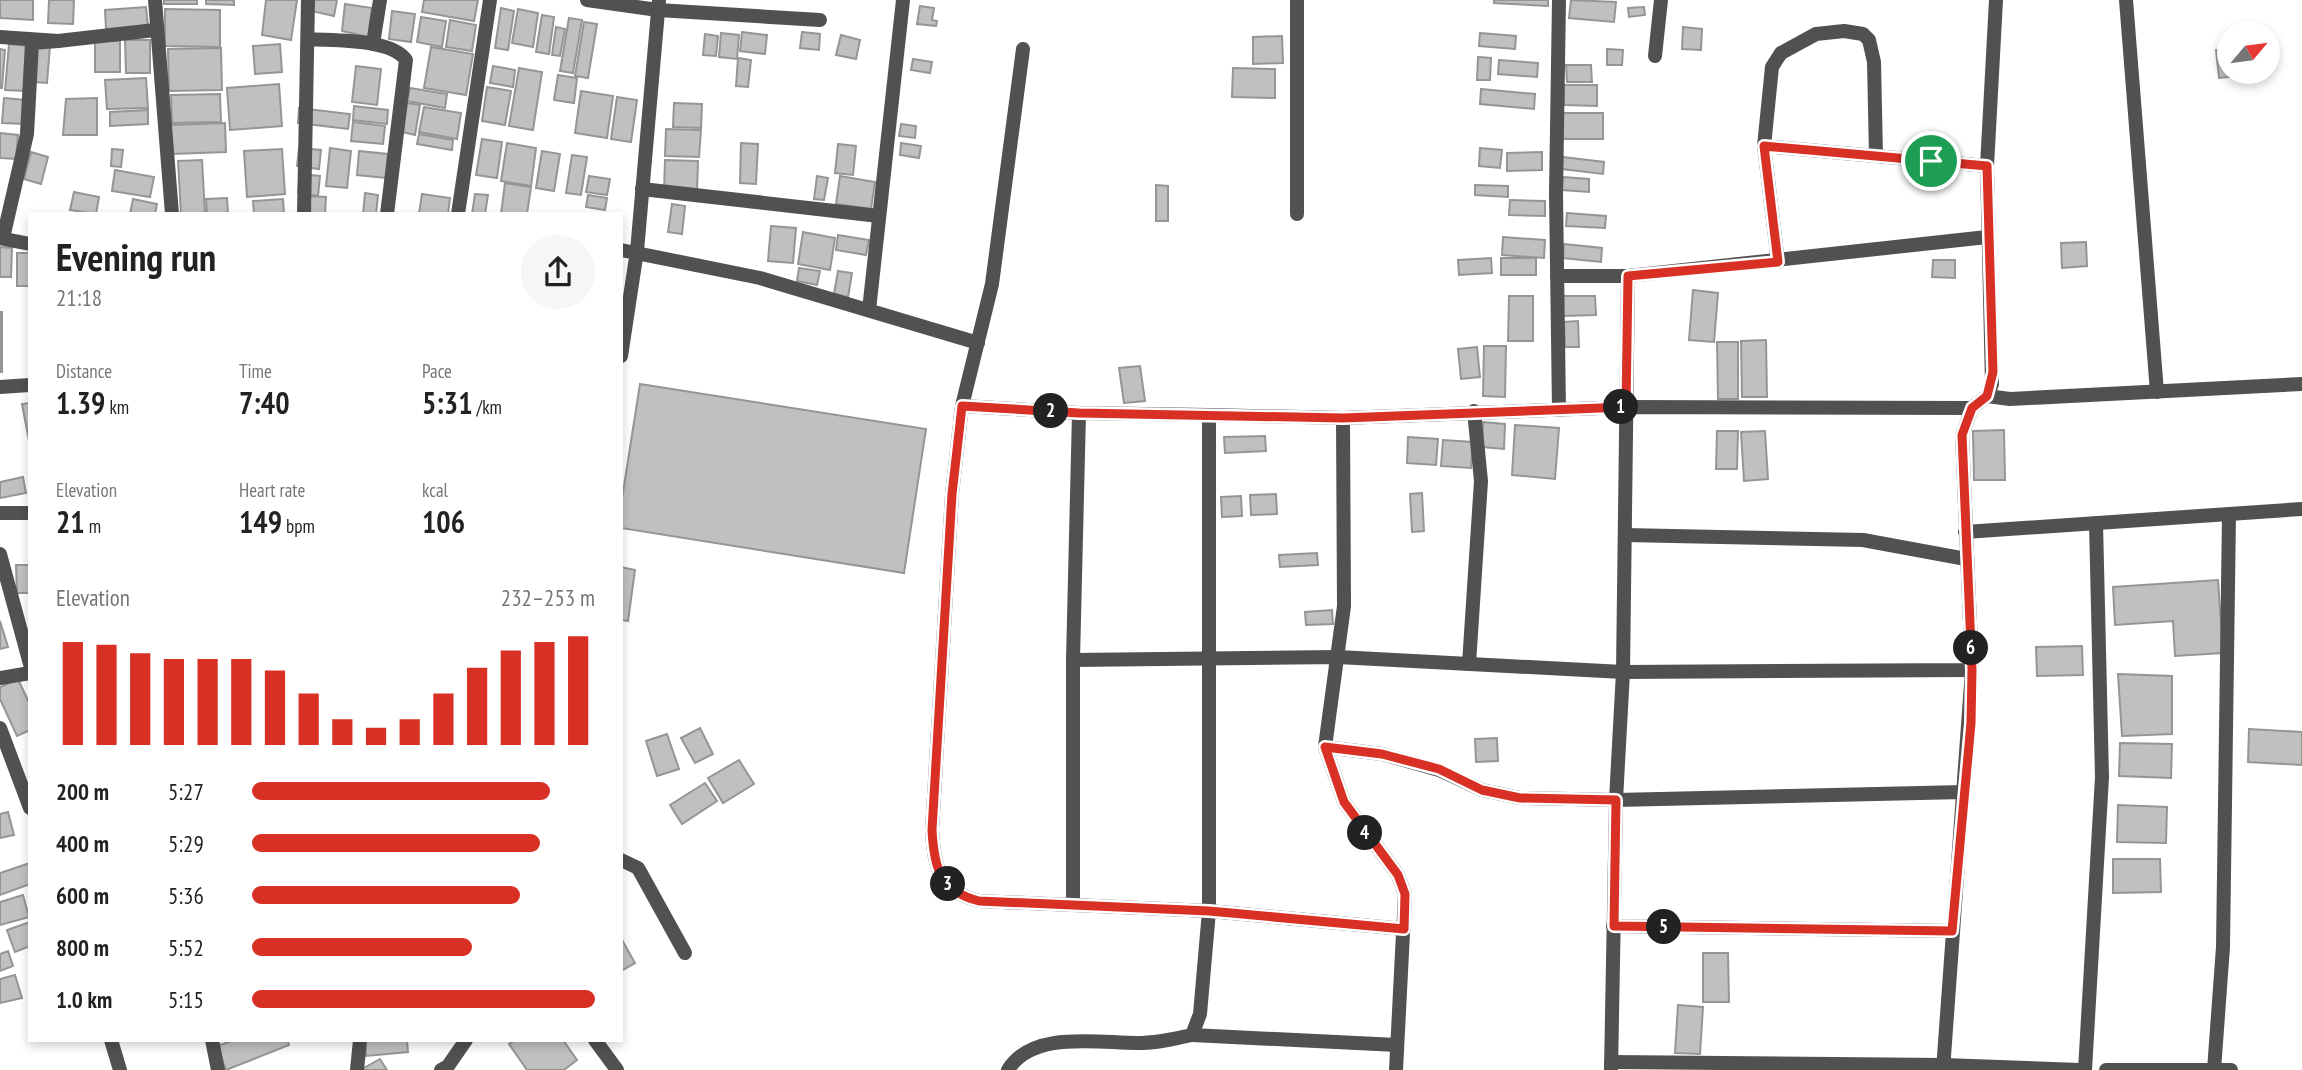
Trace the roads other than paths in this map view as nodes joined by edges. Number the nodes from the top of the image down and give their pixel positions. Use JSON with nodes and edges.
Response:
{"nodes":[{"id":1,"x":155,"y":0,"type":"edge"},
{"id":2,"x":309,"y":0,"type":"edge"},
{"id":3,"x":380,"y":0,"type":"edge"},
{"id":4,"x":490,"y":0,"type":"edge"},
{"id":5,"x":587,"y":0,"type":"edge"},
{"id":6,"x":903,"y":0,"type":"edge"},
{"id":7,"x":1297,"y":0,"type":"edge"},
{"id":8,"x":1559,"y":0,"type":"edge"},
{"id":9,"x":1661,"y":0,"type":"edge"},
{"id":10,"x":1996,"y":0,"type":"edge"},
{"id":11,"x":2126,"y":0,"type":"edge"},
{"id":12,"x":659,"y":5,"type":"edge"},
{"id":13,"x":820,"y":20,"type":"dead end"},
{"id":14,"x":155,"y":30,"type":"junction"},
{"id":15,"x":0,"y":37,"type":"edge"},
{"id":16,"x":308,"y":39,"type":"junction"},
{"id":17,"x":58,"y":41,"type":"junction"},
{"id":18,"x":373,"y":44,"type":"junction"},
{"id":19,"x":1023,"y":49,"type":"dead end"},
{"id":20,"x":1655,"y":56,"type":"dead end"},
{"id":21,"x":1764,"y":146,"type":"junction"},
{"id":22,"x":1876,"y":156,"type":"junction"},
{"id":23,"x":1987,"y":166,"type":"junction"},
{"id":24,"x":642,"y":189,"type":"junction"},
{"id":25,"x":172,"y":212,"type":"edge"},
{"id":26,"x":304,"y":212,"type":"edge"},
{"id":27,"x":387,"y":212,"type":"edge"},
{"id":28,"x":458,"y":212,"type":"edge"},
{"id":29,"x":1297,"y":214,"type":"dead end"},
{"id":30,"x":879,"y":216,"type":"junction"},
{"id":31,"x":1987,"y":237,"type":"junction"},
{"id":32,"x":2,"y":238,"type":"edge"},
{"id":33,"x":28,"y":244,"type":"edge"},
{"id":34,"x":623,"y":250,"type":"edge"},
{"id":35,"x":636,"y":251,"type":"junction"},
{"id":36,"x":1778,"y":262,"type":"junction"},
{"id":37,"x":1557,"y":276,"type":"junction"},
{"id":38,"x":1628,"y":276,"type":"junction"},
{"id":39,"x":869,"y":310,"type":"junction"},
{"id":40,"x":623,"y":342,"type":"edge"},
{"id":41,"x":978,"y":343,"type":"junction"},
{"id":42,"x":2302,"y":384,"type":"edge"},
{"id":43,"x":28,"y":385,"type":"edge"},
{"id":44,"x":0,"y":387,"type":"edge"},
{"id":45,"x":2157,"y":392,"type":"junction"},
{"id":46,"x":1987,"y":396,"type":"junction"},
{"id":47,"x":962,"y":406,"type":"junction"},
{"id":48,"x":1626,"y":407,"type":"junction"},
{"id":49,"x":1972,"y":408,"type":"junction"},
{"id":50,"x":1559,"y":410,"type":"junction"},
{"id":51,"x":1474,"y":411,"type":"junction"},
{"id":52,"x":1079,"y":413,"type":"junction"},
{"id":53,"x":1209,"y":415,"type":"junction"},
{"id":54,"x":1343,"y":418,"type":"junction"},
{"id":55,"x":2302,"y":509,"type":"edge"},
{"id":56,"x":0,"y":513,"type":"edge"},
{"id":57,"x":28,"y":513,"type":"edge"},
{"id":58,"x":2229,"y":514,"type":"junction"},
{"id":59,"x":2096,"y":523,"type":"junction"},
{"id":60,"x":1965,"y":532,"type":"junction"},
{"id":61,"x":1625,"y":536,"type":"junction"},
{"id":62,"x":0,"y":554,"type":"edge"},
{"id":63,"x":1966,"y":559,"type":"junction"},
{"id":64,"x":28,"y":657,"type":"edge"},
{"id":65,"x":1338,"y":657,"type":"junction"},
{"id":66,"x":1073,"y":660,"type":"junction"},
{"id":67,"x":1209,"y":661,"type":"junction"},
{"id":68,"x":1469,"y":664,"type":"junction"},
{"id":69,"x":1972,"y":670,"type":"junction"},
{"id":70,"x":1623,"y":672,"type":"junction"},
{"id":71,"x":28,"y":673,"type":"edge"},
{"id":72,"x":0,"y":678,"type":"edge"},
{"id":73,"x":0,"y":728,"type":"edge"},
{"id":74,"x":1325,"y":747,"type":"junction"},
{"id":75,"x":1965,"y":792,"type":"junction"},
{"id":76,"x":1616,"y":800,"type":"junction"},
{"id":77,"x":28,"y":803,"type":"edge"},
{"id":78,"x":623,"y":860,"type":"edge"},
{"id":79,"x":1073,"y":903,"type":"junction"},
{"id":80,"x":1209,"y":911,"type":"junction"},
{"id":81,"x":1614,"y":926,"type":"junction"},
{"id":82,"x":1404,"y":929,"type":"junction"},
{"id":83,"x":1952,"y":931,"type":"junction"},
{"id":84,"x":685,"y":953,"type":"dead end"},
{"id":85,"x":1192,"y":1035,"type":"junction"},
{"id":86,"x":112,"y":1042,"type":"edge"},
{"id":87,"x":212,"y":1042,"type":"edge"},
{"id":88,"x":360,"y":1042,"type":"edge"},
{"id":89,"x":465,"y":1042,"type":"edge"},
{"id":90,"x":596,"y":1042,"type":"edge"},
{"id":91,"x":1398,"y":1045,"type":"junction"},
{"id":92,"x":1611,"y":1066,"type":"edge"},
{"id":93,"x":1943,"y":1067,"type":"edge"},
{"id":94,"x":447,"y":1068,"type":"edge"},
{"id":95,"x":120,"y":1070,"type":"edge"},
{"id":96,"x":218,"y":1070,"type":"edge"},
{"id":97,"x":357,"y":1070,"type":"edge"},
{"id":98,"x":617,"y":1070,"type":"edge"},
{"id":99,"x":1008,"y":1070,"type":"edge"},
{"id":100,"x":1396,"y":1070,"type":"edge"},
{"id":101,"x":2082,"y":1070,"type":"edge"},
{"id":102,"x":2106,"y":1070,"type":"edge"},
{"id":103,"x":2214,"y":1070,"type":"edge"},
{"id":104,"x":2231,"y":1070,"type":"edge"}],
"edges":[{"from":1,"to":14,"type":"street"},
{"from":2,"to":16,"type":"street"},
{"from":3,"to":18,"type":"street"},
{"from":4,"to":28,"type":"street"},
{"from":5,"to":12,"type":"street"},
{"from":6,"to":30,"type":"street"},
{"from":7,"to":29,"type":"street"},
{"from":8,"to":37,"type":"street"},
{"from":9,"to":20,"type":"street"},
{"from":10,"to":23,"type":"street"},
{"from":11,"to":45,"type":"street"},
{"from":12,"to":13,"type":"street"},
{"from":12,"to":24,"type":"street"},
{"from":14,"to":17,"type":"street"},
{"from":14,"to":25,"type":"street"},
{"from":15,"to":17,"type":"street"},
{"from":16,"to":18,"type":"street"},
{"from":16,"to":26,"type":"street"},
{"from":17,"to":32,"type":"street"},
{"from":18,"to":27,"type":"street"},
{"from":19,"to":41,"type":"street"},
{"from":21,"to":22,"type":"street"},
{"from":21,"to":22,"type":"street"},
{"from":21,"to":36,"type":"street"},
{"from":22,"to":23,"type":"street"},
{"from":23,"to":31,"type":"street"},
{"from":24,"to":30,"type":"street"},
{"from":24,"to":35,"type":"street"},
{"from":30,"to":39,"type":"street"},
{"from":31,"to":36,"type":"street"},
{"from":31,"to":46,"type":"street"},
{"from":32,"to":33,"type":"street"},
{"from":34,"to":35,"type":"street"},
{"from":35,"to":39,"type":"street"},
{"from":35,"to":40,"type":"street"},
{"from":36,"to":38,"type":"street"},
{"from":37,"to":38,"type":"street"},
{"from":37,"to":50,"type":"street"},
{"from":38,"to":48,"type":"street"},
{"from":39,"to":41,"type":"street"},
{"from":41,"to":47,"type":"street"},
{"from":42,"to":45,"type":"street"},
{"from":43,"to":44,"type":"street"},
{"from":45,"to":46,"type":"street"},
{"from":46,"to":49,"type":"street"},
{"from":47,"to":52,"type":"street"},
{"from":47,"to":79,"type":"street"},
{"from":48,"to":49,"type":"street"},
{"from":48,"to":50,"type":"street"},
{"from":48,"to":61,"type":"street"},
{"from":49,"to":60,"type":"street"},
{"from":50,"to":51,"type":"street"},
{"from":51,"to":54,"type":"street"},
{"from":51,"to":68,"type":"street"},
{"from":52,"to":53,"type":"street"},
{"from":52,"to":66,"type":"street"},
{"from":53,"to":54,"type":"street"},
{"from":53,"to":67,"type":"street"},
{"from":54,"to":65,"type":"street"},
{"from":55,"to":58,"type":"street"},
{"from":56,"to":57,"type":"street"},
{"from":58,"to":59,"type":"street"},
{"from":58,"to":103,"type":"street"},
{"from":59,"to":60,"type":"street"},
{"from":59,"to":101,"type":"street"},
{"from":60,"to":63,"type":"street"},
{"from":61,"to":63,"type":"street"},
{"from":61,"to":70,"type":"street"},
{"from":62,"to":64,"type":"street"},
{"from":63,"to":69,"type":"street"},
{"from":65,"to":67,"type":"street"},
{"from":65,"to":68,"type":"street"},
{"from":65,"to":74,"type":"street"},
{"from":66,"to":67,"type":"street"},
{"from":66,"to":79,"type":"street"},
{"from":67,"to":80,"type":"street"},
{"from":68,"to":70,"type":"street"},
{"from":69,"to":70,"type":"street"},
{"from":69,"to":75,"type":"street"},
{"from":70,"to":76,"type":"street"},
{"from":71,"to":72,"type":"street"},
{"from":73,"to":77,"type":"street"},
{"from":74,"to":76,"type":"street"},
{"from":74,"to":82,"type":"street"},
{"from":75,"to":76,"type":"street"},
{"from":75,"to":83,"type":"street"},
{"from":76,"to":81,"type":"street"},
{"from":78,"to":84,"type":"street"},
{"from":79,"to":80,"type":"street"},
{"from":80,"to":82,"type":"street"},
{"from":80,"to":85,"type":"street"},
{"from":81,"to":83,"type":"street"},
{"from":81,"to":92,"type":"street"},
{"from":82,"to":91,"type":"street"},
{"from":83,"to":93,"type":"street"},
{"from":85,"to":91,"type":"street"},
{"from":85,"to":99,"type":"street"},
{"from":86,"to":95,"type":"street"},
{"from":87,"to":96,"type":"street"},
{"from":88,"to":97,"type":"street"},
{"from":89,"to":94,"type":"street"},
{"from":90,"to":98,"type":"street"},
{"from":91,"to":100,"type":"street"},
{"from":92,"to":93,"type":"street"},
{"from":93,"to":101,"type":"street"},
{"from":102,"to":103,"type":"street"},
{"from":103,"to":104,"type":"street"}]}
